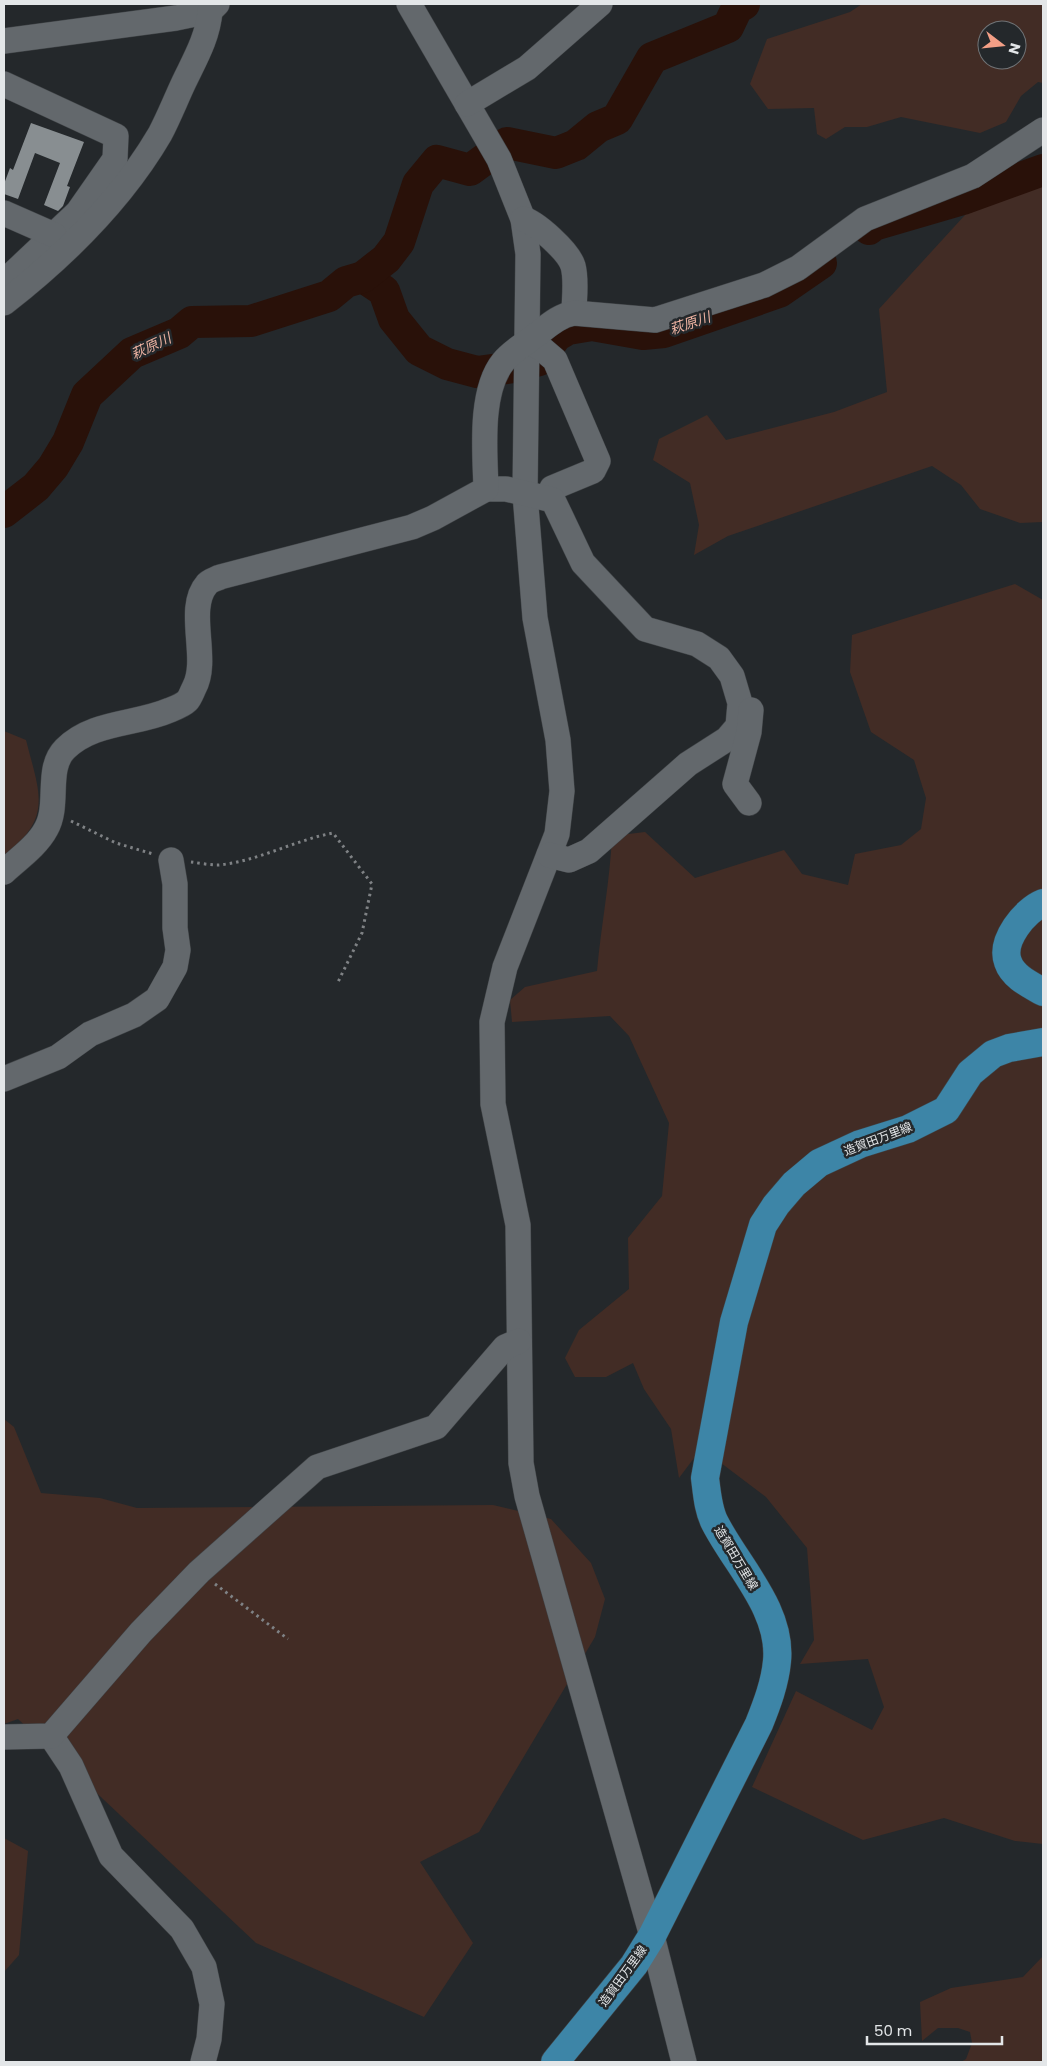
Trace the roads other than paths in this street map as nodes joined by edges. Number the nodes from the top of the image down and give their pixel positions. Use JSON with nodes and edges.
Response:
{"nodes":[{"id":1,"x":409,"y":4,"type":"edge"},
{"id":2,"x":600,"y":4,"type":"edge"},
{"id":3,"x":214,"y":8,"type":"edge"},
{"id":4,"x":4,"y":41,"type":"edge"},
{"id":5,"x":4,"y":84,"type":"edge"},
{"id":6,"x":468,"y":104,"type":"junction"},
{"id":7,"x":1043,"y":130,"type":"edge"},
{"id":8,"x":4,"y":213,"type":"edge"},
{"id":9,"x":523,"y":219,"type":"junction"},
{"id":10,"x":54,"y":235,"type":"junction"},
{"id":11,"x":4,"y":282,"type":"edge"},
{"id":12,"x":4,"y":303,"type":"edge"},
{"id":13,"x":574,"y":314,"type":"junction"},
{"id":14,"x":537,"y":351,"type":"junction"},
{"id":15,"x":486,"y":489,"type":"junction"},
{"id":16,"x":537,"y":496,"type":"junction"},
{"id":17,"x":732,"y":676,"type":"junction"},
{"id":18,"x":749,"y":803,"type":"dead end"},
{"id":19,"x":549,"y":855,"type":"junction"},
{"id":20,"x":171,"y":860,"type":"road end"},
{"id":21,"x":4,"y":872,"type":"edge"},
{"id":22,"x":1043,"y":902,"type":"edge"},
{"id":23,"x":1043,"y":992,"type":"edge"},
{"id":24,"x":1043,"y":1042,"type":"edge"},
{"id":25,"x":4,"y":1080,"type":"edge"},
{"id":26,"x":519,"y":1341,"type":"junction"},
{"id":27,"x":52,"y":1736,"type":"junction"},
{"id":28,"x":4,"y":1737,"type":"edge"},
{"id":29,"x":652,"y":1936,"type":"junction"},
{"id":30,"x":202,"y":2062,"type":"edge"},
{"id":31,"x":555,"y":2062,"type":"edge"},
{"id":32,"x":684,"y":2062,"type":"edge"}],
"edges":[{"from":1,"to":6,"type":"street"},
{"from":2,"to":6,"type":"street"},
{"from":3,"to":4,"type":"street"},
{"from":3,"to":12,"type":"street"},
{"from":5,"to":10,"type":"street"},
{"from":6,"to":9,"type":"street"},
{"from":7,"to":13,"type":"street"},
{"from":8,"to":10,"type":"street"},
{"from":9,"to":13,"type":"street"},
{"from":9,"to":14,"type":"street"},
{"from":10,"to":11,"type":"street"},
{"from":13,"to":14,"type":"street"},
{"from":14,"to":15,"type":"street"},
{"from":14,"to":16,"type":"street"},
{"from":14,"to":16,"type":"street"},
{"from":15,"to":16,"type":"street"},
{"from":15,"to":21,"type":"street"},
{"from":16,"to":17,"type":"street"},
{"from":16,"to":19,"type":"street"},
{"from":17,"to":18,"type":"street"},
{"from":17,"to":19,"type":"street"},
{"from":19,"to":26,"type":"street"},
{"from":20,"to":25,"type":"street"},
{"from":22,"to":23,"type":"main road"},
{"from":24,"to":29,"type":"main road","name":"造賀田万里線"},
{"from":26,"to":27,"type":"street"},
{"from":26,"to":29,"type":"street"},
{"from":27,"to":28,"type":"street"},
{"from":27,"to":30,"type":"street"},
{"from":29,"to":31,"type":"main road","name":"造賀田万里線"},
{"from":29,"to":32,"type":"street"}]}
